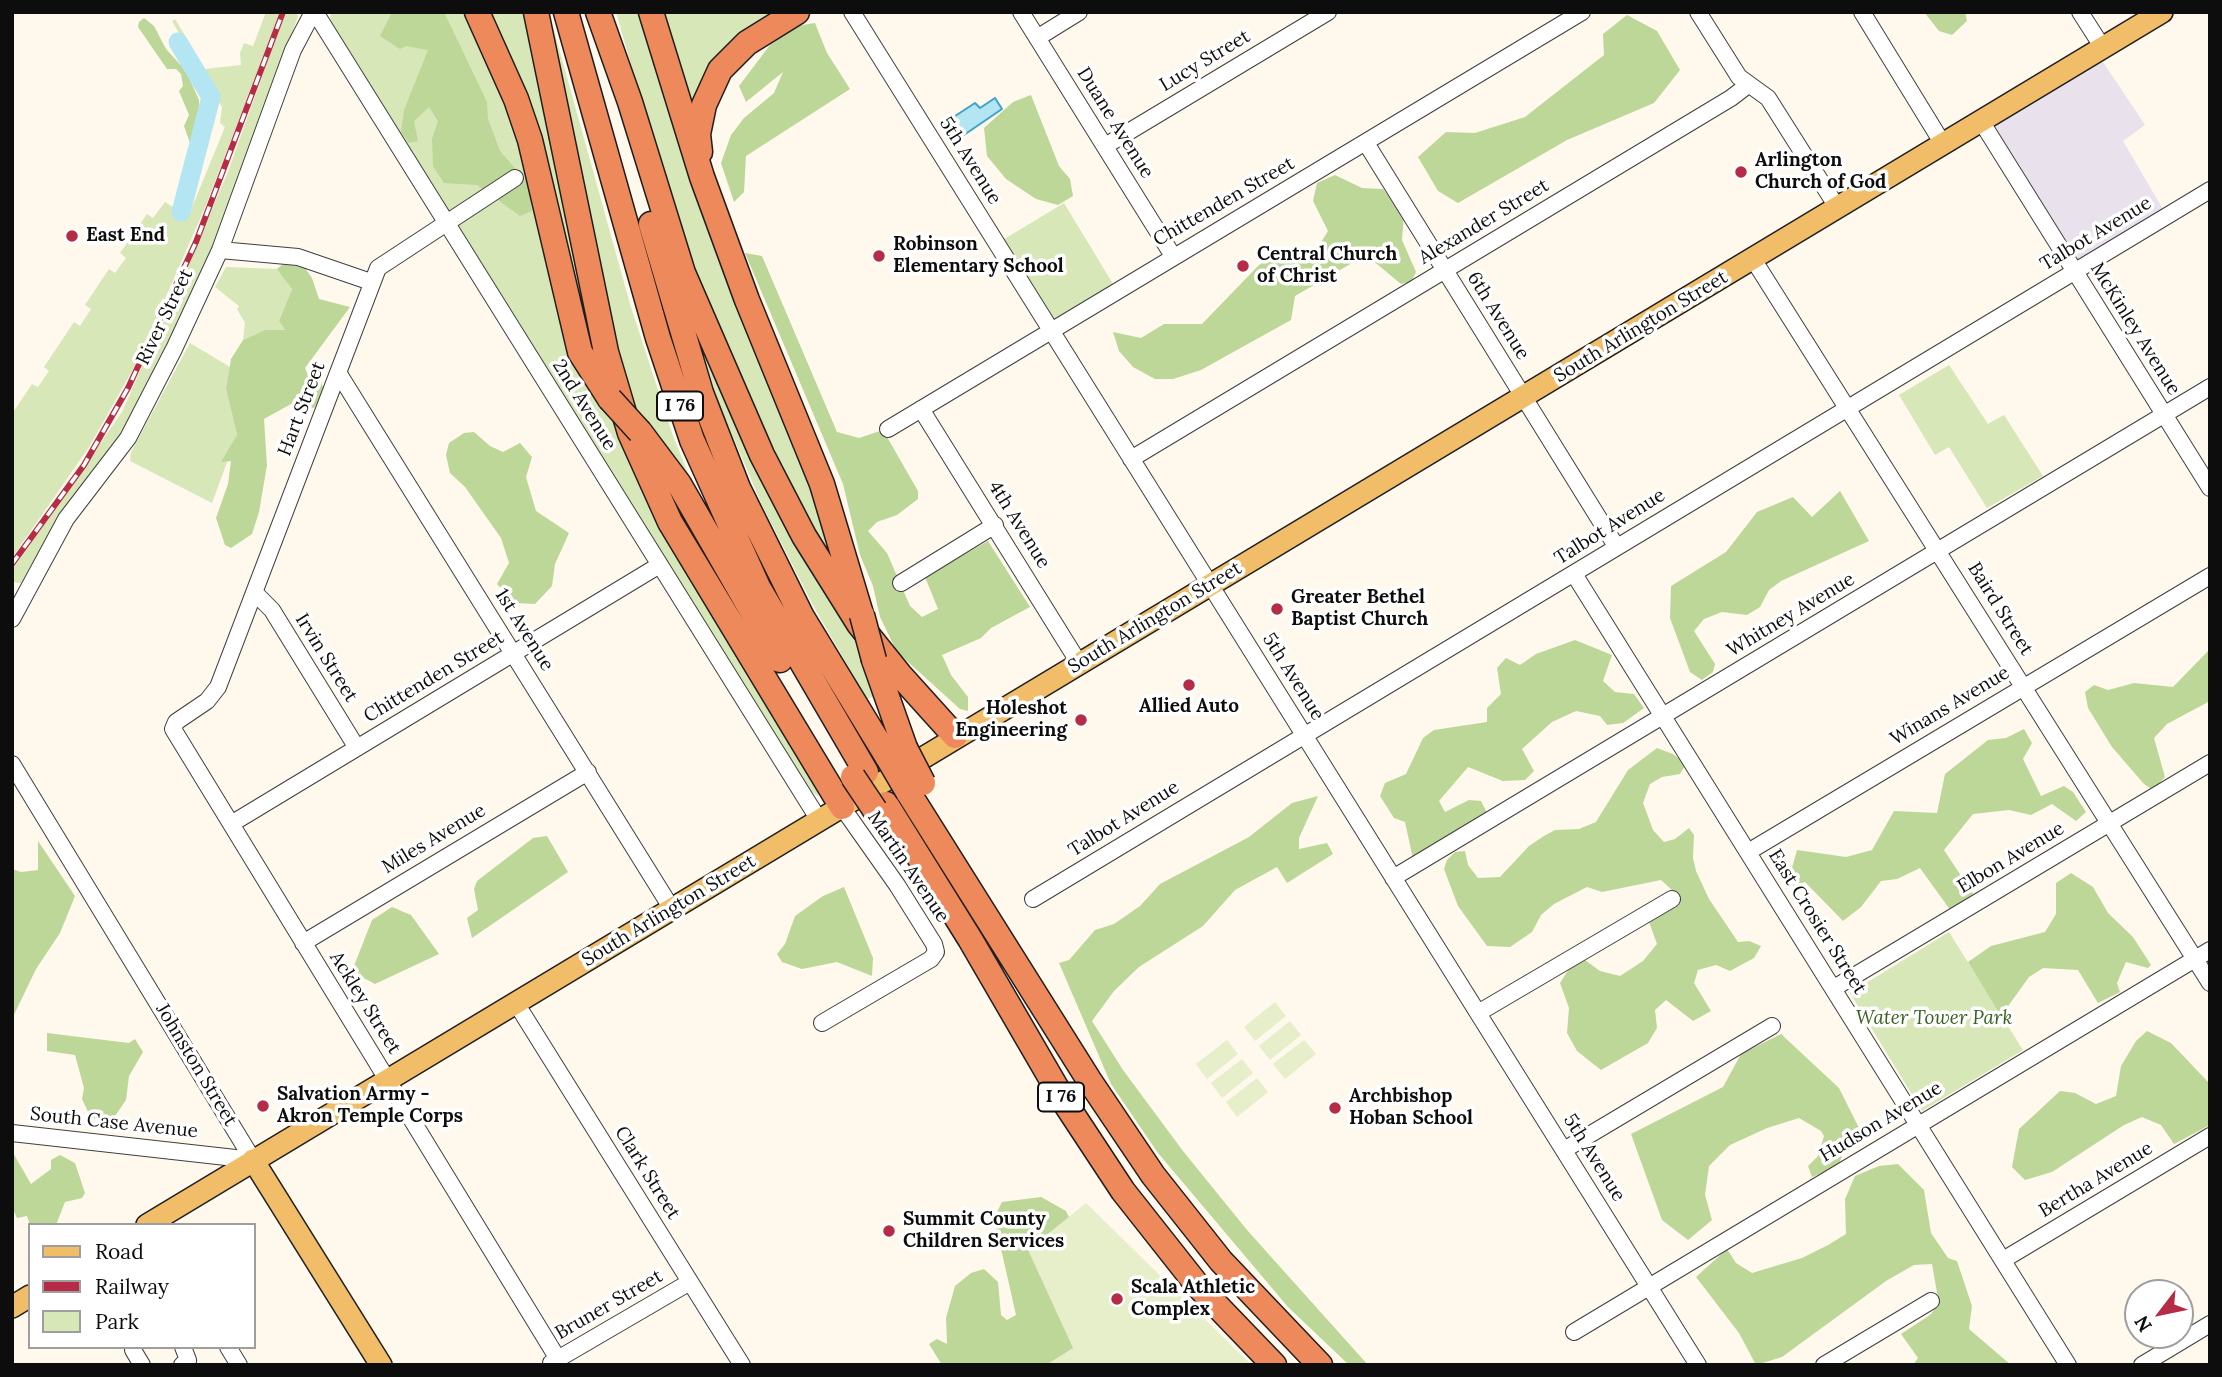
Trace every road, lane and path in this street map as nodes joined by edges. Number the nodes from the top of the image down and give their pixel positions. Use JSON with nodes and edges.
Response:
{"nodes":[{"id":1,"x":314,"y":12,"type":"edge"},
{"id":2,"x":477,"y":12,"type":"edge"},
{"id":3,"x":536,"y":12,"type":"edge"},
{"id":4,"x":566,"y":12,"type":"edge"},
{"id":5,"x":597,"y":12,"type":"edge"},
{"id":6,"x":652,"y":12,"type":"edge"},
{"id":7,"x":797,"y":12,"type":"edge"},
{"id":8,"x":852,"y":12,"type":"edge"},
{"id":9,"x":1021,"y":12,"type":"edge"},
{"id":10,"x":1079,"y":12,"type":"edge"},
{"id":11,"x":1328,"y":12,"type":"edge"},
{"id":12,"x":1582,"y":12,"type":"edge"},
{"id":13,"x":1698,"y":12,"type":"edge"},
{"id":14,"x":1861,"y":12,"type":"edge"},
{"id":15,"x":2080,"y":12,"type":"edge"},
{"id":16,"x":2162,"y":12,"type":"edge"},
{"id":17,"x":1037,"y":38,"type":"junction"},
{"id":18,"x":2103,"y":48,"type":"junction"},
{"id":19,"x":1748,"y":85,"type":"junction"},
{"id":20,"x":1981,"y":121,"type":"junction"},
{"id":21,"x":1366,"y":144,"type":"junction"},
{"id":22,"x":1943,"y":145,"type":"junction"},
{"id":23,"x":1105,"y":146,"type":"junction"},
{"id":24,"x":702,"y":177,"type":"junction"},
{"id":25,"x":515,"y":178,"type":"dead end"},
{"id":26,"x":2210,"y":190,"type":"edge"},
{"id":27,"x":1837,"y":207,"type":"junction"},
{"id":28,"x":445,"y":221,"type":"junction"},
{"id":29,"x":220,"y":250,"type":"junction"},
{"id":30,"x":1173,"y":256,"type":"junction"},
{"id":31,"x":1753,"y":259,"type":"junction"},
{"id":32,"x":1444,"y":270,"type":"junction"},
{"id":33,"x":2075,"y":271,"type":"junction"},
{"id":34,"x":371,"y":282,"type":"junction"},
{"id":35,"x":1051,"y":330,"type":"junction"},
{"id":36,"x":339,"y":374,"type":"junction"},
{"id":37,"x":2210,"y":387,"type":"edge"},
{"id":38,"x":1524,"y":398,"type":"junction"},
{"id":39,"x":921,"y":408,"type":"junction"},
{"id":40,"x":1845,"y":409,"type":"junction"},
{"id":41,"x":2164,"y":415,"type":"junction"},
{"id":42,"x":888,"y":429,"type":"dead end"},
{"id":43,"x":1131,"y":459,"type":"junction"},
{"id":44,"x":2210,"y":488,"type":"edge"},
{"id":45,"x":995,"y":525,"type":"junction"},
{"id":46,"x":1616,"y":546,"type":"junction"},
{"id":47,"x":1937,"y":552,"type":"junction"},
{"id":48,"x":658,"y":566,"type":"junction"},
{"id":49,"x":1574,"y":574,"type":"junction"},
{"id":50,"x":2210,"y":576,"type":"edge"},
{"id":51,"x":901,"y":583,"type":"dead end"},
{"id":52,"x":1210,"y":586,"type":"junction"},
{"id":53,"x":255,"y":593,"type":"junction"},
{"id":54,"x":12,"y":619,"type":"edge"},
{"id":55,"x":514,"y":653,"type":"junction"},
{"id":56,"x":1079,"y":663,"type":"junction"},
{"id":57,"x":2024,"y":686,"type":"junction"},
{"id":58,"x":194,"y":710,"type":"joint"},
{"id":59,"x":1663,"y":716,"type":"junction"},
{"id":60,"x":1304,"y":734,"type":"junction"},
{"id":61,"x":956,"y":736,"type":"junction"},
{"id":62,"x":357,"y":748,"type":"junction"},
{"id":63,"x":897,"y":753,"type":"junction"},
{"id":64,"x":2210,"y":763,"type":"edge"},
{"id":65,"x":12,"y":764,"type":"edge"},
{"id":66,"x":588,"y":772,"type":"junction"},
{"id":67,"x":860,"y":774,"type":"junction"},
{"id":68,"x":842,"y":807,"type":"junction"},
{"id":69,"x":819,"y":820,"type":"junction"},
{"id":70,"x":2110,"y":823,"type":"junction"},
{"id":71,"x":231,"y":824,"type":"junction"},
{"id":72,"x":1748,"y":852,"type":"junction"},
{"id":73,"x":1393,"y":878,"type":"junction"},
{"id":74,"x":1672,"y":899,"type":"dead end"},
{"id":75,"x":1032,"y":900,"type":"dead end"},
{"id":76,"x":672,"y":909,"type":"junction"},
{"id":77,"x":303,"y":943,"type":"junction"},
{"id":78,"x":2210,"y":950,"type":"edge"},
{"id":79,"x":2195,"y":959,"type":"junction"},
{"id":80,"x":2210,"y":983,"type":"edge"},
{"id":81,"x":1834,"y":988,"type":"junction"},
{"id":82,"x":516,"y":1003,"type":"junction"},
{"id":83,"x":1478,"y":1013,"type":"junction"},
{"id":84,"x":822,"y":1023,"type":"dead end"},
{"id":85,"x":1772,"y":1026,"type":"dead end"},
{"id":86,"x":387,"y":1080,"type":"junction"},
{"id":87,"x":1918,"y":1125,"type":"junction"},
{"id":88,"x":12,"y":1133,"type":"edge"},
{"id":89,"x":2210,"y":1136,"type":"edge"},
{"id":90,"x":1564,"y":1150,"type":"junction"},
{"id":91,"x":253,"y":1160,"type":"junction"},
{"id":92,"x":152,"y":1223,"type":"edge"},
{"id":93,"x":2003,"y":1260,"type":"junction"},
{"id":94,"x":690,"y":1282,"type":"junction"},
{"id":95,"x":1649,"y":1286,"type":"junction"},
{"id":96,"x":28,"y":1297,"type":"edge"},
{"id":97,"x":1931,"y":1301,"type":"dead end"},
{"id":98,"x":12,"y":1307,"type":"edge"},
{"id":99,"x":2210,"y":1324,"type":"edge"},
{"id":100,"x":1574,"y":1332,"type":"dead end"},
{"id":101,"x":184,"y":1349,"type":"edge"},
{"id":102,"x":229,"y":1349,"type":"edge"},
{"id":103,"x":133,"y":1350,"type":"dead end"},
{"id":104,"x":554,"y":1362,"type":"edge"},
{"id":105,"x":142,"y":1365,"type":"edge"},
{"id":106,"x":182,"y":1365,"type":"edge"},
{"id":107,"x":239,"y":1365,"type":"edge"},
{"id":108,"x":381,"y":1365,"type":"edge"},
{"id":109,"x":742,"y":1365,"type":"edge"},
{"id":110,"x":1274,"y":1365,"type":"edge"},
{"id":111,"x":1320,"y":1365,"type":"edge"},
{"id":112,"x":1698,"y":1365,"type":"edge"},
{"id":113,"x":1824,"y":1365,"type":"edge"},
{"id":114,"x":2068,"y":1365,"type":"edge"},
{"id":115,"x":2143,"y":1365,"type":"edge"}],
"edges":[{"from":1,"to":28,"type":"street","name":"2nd Avenue"},
{"from":1,"to":29,"type":"street","name":"River Street"},
{"from":2,"to":67,"type":"highway","bridge":true},
{"from":3,"to":68,"type":"highway"},
{"from":4,"to":67,"type":"highway","number":"I 76"},
{"from":5,"to":61,"type":"highway"},
{"from":5,"to":63,"type":"highway","number":"I 76"},
{"from":6,"to":24,"type":"highway"},
{"from":7,"to":24,"type":"highway"},
{"from":8,"to":35,"type":"street","name":"5th Avenue"},
{"from":9,"to":17,"type":"street","name":"Duane Avenue"},
{"from":10,"to":17,"type":"street"},
{"from":11,"to":23,"type":"street","name":"Lucy Street"},
{"from":12,"to":21,"type":"street","name":"Chittenden Street"},
{"from":13,"to":19,"type":"street"},
{"from":14,"to":22,"type":"street"},
{"from":15,"to":18,"type":"street"},
{"from":16,"to":18,"type":"main road","name":"South Arlington Street"},
{"from":17,"to":23,"type":"street","name":"Duane Avenue"},
{"from":18,"to":20,"type":"main road","name":"South Arlington Street"},
{"from":19,"to":27,"type":"street"},
{"from":19,"to":32,"type":"street","name":"Alexander Street"},
{"from":20,"to":22,"type":"main road","name":"South Arlington Street"},
{"from":20,"to":33,"type":"street","name":"McKinley Avenue"},
{"from":21,"to":30,"type":"street","name":"Chittenden Street"},
{"from":21,"to":32,"type":"street","name":"6th Avenue"},
{"from":22,"to":27,"type":"main road","name":"South Arlington Street"},
{"from":23,"to":30,"type":"street","name":"Duane Avenue"},
{"from":24,"to":63,"type":"highway","bridge":true},
{"from":25,"to":28,"type":"street","name":"Hart Street"},
{"from":26,"to":33,"type":"street","name":"Talbot Avenue"},
{"from":27,"to":31,"type":"main road","name":"South Arlington Street"},
{"from":28,"to":34,"type":"street","name":"Hart Street"},
{"from":28,"to":48,"type":"street","name":"2nd Avenue"},
{"from":29,"to":34,"type":"street"},
{"from":29,"to":54,"type":"street","name":"River Street"},
{"from":30,"to":35,"type":"street","name":"Chittenden Street"},
{"from":31,"to":38,"type":"main road","name":"South Arlington Street"},
{"from":31,"to":40,"type":"street","name":"Baird Street"},
{"from":32,"to":38,"type":"street","name":"6th Avenue"},
{"from":32,"to":43,"type":"street","name":"Alexander Street"},
{"from":33,"to":40,"type":"street","name":"Talbot Avenue"},
{"from":33,"to":41,"type":"street","name":"McKinley Avenue"},
{"from":34,"to":36,"type":"street","name":"Hart Street"},
{"from":35,"to":39,"type":"street","name":"Chittenden Street"},
{"from":35,"to":43,"type":"street","name":"5th Avenue"},
{"from":36,"to":53,"type":"street","name":"Hart Street"},
{"from":36,"to":55,"type":"street","name":"1st Avenue"},
{"from":37,"to":41,"type":"street","name":"Whitney Avenue"},
{"from":38,"to":46,"type":"street","name":"6th Avenue"},
{"from":38,"to":52,"type":"main road","name":"South Arlington Street"},
{"from":39,"to":42,"type":"street","name":"Chittenden Street"},
{"from":39,"to":45,"type":"street","name":"4th Avenue"},
{"from":40,"to":46,"type":"street","name":"Talbot Avenue"},
{"from":40,"to":47,"type":"street","name":"Baird Street"},
{"from":41,"to":44,"type":"street","name":"McKinley Avenue"},
{"from":41,"to":47,"type":"street","name":"Whitney Avenue"},
{"from":43,"to":52,"type":"street","name":"5th Avenue"},
{"from":45,"to":51,"type":"street"},
{"from":45,"to":56,"type":"street","name":"4th Avenue"},
{"from":46,"to":49,"type":"street","name":"Talbot Avenue"},
{"from":47,"to":57,"type":"street","name":"Baird Street"},
{"from":47,"to":59,"type":"street","name":"Whitney Avenue"},
{"from":48,"to":55,"type":"street","name":"Chittenden Street"},
{"from":48,"to":69,"type":"street","name":"2nd Avenue"},
{"from":49,"to":59,"type":"street","name":"East Crosier Street"},
{"from":49,"to":60,"type":"street","name":"Talbot Avenue"},
{"from":50,"to":57,"type":"street","name":"Winans Avenue"},
{"from":52,"to":56,"type":"main road","name":"South Arlington Street"},
{"from":52,"to":60,"type":"street","name":"5th Avenue"},
{"from":53,"to":58,"type":"street","name":"Hart Street"},
{"from":53,"to":62,"type":"street","name":"Irvin Street"},
{"from":55,"to":62,"type":"street","name":"Chittenden Street"},
{"from":55,"to":66,"type":"street","name":"1st Avenue"},
{"from":56,"to":61,"type":"main road","name":"South Arlington Street"},
{"from":57,"to":70,"type":"street","name":"Baird Street"},
{"from":57,"to":72,"type":"street","name":"Winans Avenue"},
{"from":58,"to":71,"type":"street","name":"Ackley Street"},
{"from":59,"to":72,"type":"street","name":"East Crosier Street"},
{"from":59,"to":73,"type":"street","name":"Whitney Avenue"},
{"from":60,"to":73,"type":"street","name":"5th Avenue"},
{"from":60,"to":75,"type":"street","name":"Talbot Avenue"},
{"from":61,"to":68,"type":"main road","name":"South Arlington Street"},
{"from":62,"to":71,"type":"street","name":"Chittenden Street"},
{"from":63,"to":111,"type":"highway","number":"I 76","bridge":true},
{"from":64,"to":70,"type":"street","name":"Elbon Avenue"},
{"from":65,"to":91,"type":"street","name":"Johnston Street"},
{"from":66,"to":76,"type":"street","name":"1st Avenue"},
{"from":66,"to":77,"type":"street","name":"Miles Avenue"},
{"from":67,"to":110,"type":"highway","number":"I 76","bridge":true},
{"from":68,"to":69,"type":"main road","name":"South Arlington Street"},
{"from":68,"to":84,"type":"street","name":"Martin Avenue"},
{"from":69,"to":76,"type":"main road","name":"South Arlington Street"},
{"from":70,"to":79,"type":"street","name":"Baird Street"},
{"from":70,"to":81,"type":"street","name":"Elbon Avenue"},
{"from":71,"to":77,"type":"street","name":"Ackley Street"},
{"from":72,"to":81,"type":"street","name":"East Crosier Street"},
{"from":73,"to":83,"type":"street","name":"5th Avenue"},
{"from":74,"to":83,"type":"street"},
{"from":76,"to":82,"type":"main road","name":"South Arlington Street"},
{"from":77,"to":86,"type":"street","name":"Ackley Street"},
{"from":78,"to":79,"type":"street","name":"Hudson Avenue"},
{"from":79,"to":80,"type":"street","name":"Baird Street"},
{"from":79,"to":87,"type":"street","name":"Hudson Avenue"},
{"from":81,"to":87,"type":"street","name":"East Crosier Street"},
{"from":82,"to":86,"type":"main road","name":"South Arlington Street"},
{"from":82,"to":94,"type":"street","name":"Clark Street"},
{"from":83,"to":90,"type":"street","name":"5th Avenue"},
{"from":85,"to":90,"type":"street"},
{"from":86,"to":91,"type":"main road","name":"South Arlington Street"},
{"from":86,"to":104,"type":"street","name":"Ackley Street"},
{"from":87,"to":93,"type":"street","name":"East Crosier Street"},
{"from":87,"to":95,"type":"street","name":"Hudson Avenue"},
{"from":88,"to":91,"type":"street","name":"South Case Avenue"},
{"from":89,"to":93,"type":"street","name":"Bertha Avenue"},
{"from":90,"to":95,"type":"street","name":"5th Avenue"},
{"from":91,"to":92,"type":"main road","name":"South Arlington Street"},
{"from":91,"to":108,"type":"main road","name":"Johnston Street"},
{"from":93,"to":114,"type":"street","name":"East Crosier Street"},
{"from":94,"to":104,"type":"street","name":"Bruner Street"},
{"from":94,"to":109,"type":"street","name":"Clark Street"},
{"from":95,"to":100,"type":"street","name":"Hudson Avenue"},
{"from":95,"to":112,"type":"street","name":"5th Avenue"},
{"from":96,"to":98,"type":"main road"},
{"from":97,"to":113,"type":"street"},
{"from":99,"to":115,"type":"street"},
{"from":101,"to":106,"type":"street"},
{"from":102,"to":107,"type":"street"},
{"from":103,"to":105,"type":"street"}]}
